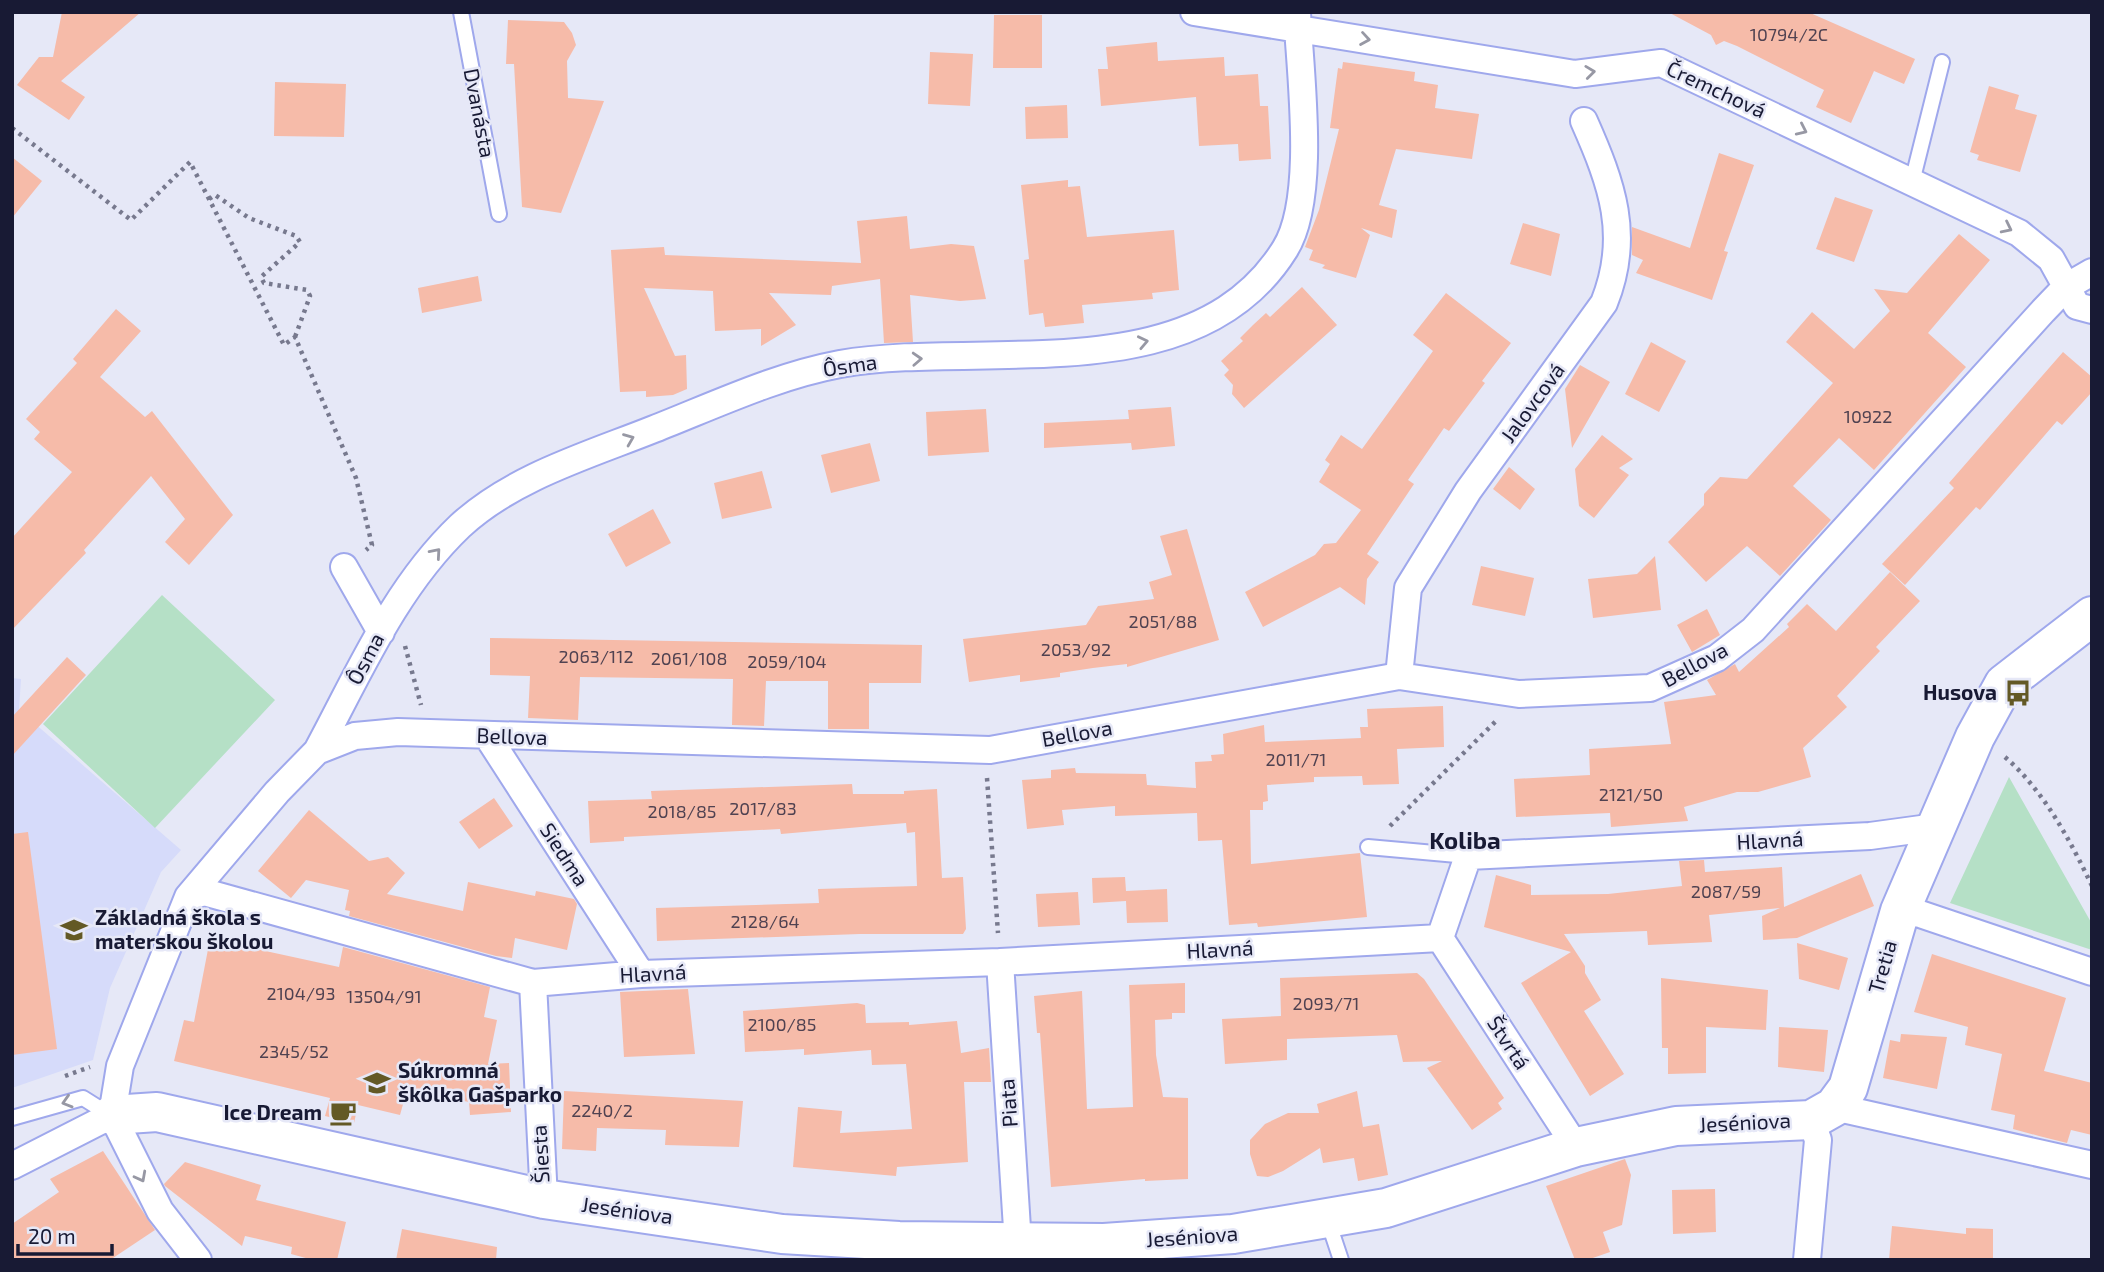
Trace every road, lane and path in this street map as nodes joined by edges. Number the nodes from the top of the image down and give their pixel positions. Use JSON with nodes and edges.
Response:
{"nodes":[{"id":1,"x":461,"y":12,"type":"edge"},
{"id":2,"x":1194,"y":12,"type":"edge"},
{"id":3,"x":1297,"y":21,"type":"edge"},
{"id":4,"x":1942,"y":62,"type":"dead end"},
{"id":5,"x":1584,"y":121,"type":"dead end"},
{"id":6,"x":12,"y":128,"type":"edge"},
{"id":7,"x":1912,"y":181,"type":"junction"},
{"id":8,"x":209,"y":199,"type":"junction"},
{"id":9,"x":499,"y":214,"type":"dead end"},
{"id":10,"x":2092,"y":272,"type":"edge"},
{"id":11,"x":263,"y":280,"type":"junction"},
{"id":12,"x":254,"y":286,"type":"junction"},
{"id":13,"x":2066,"y":287,"type":"junction"},
{"id":14,"x":2092,"y":310,"type":"edge"},
{"id":15,"x":295,"y":337,"type":"junction"},
{"id":16,"x":344,"y":568,"type":"joint"},
{"id":17,"x":394,"y":607,"type":"junction"},
{"id":18,"x":2092,"y":616,"type":"edge"},
{"id":19,"x":381,"y":632,"type":"junction"},
{"id":20,"x":1399,"y":677,"type":"junction"},
{"id":21,"x":1519,"y":694,"type":"junction"},
{"id":22,"x":427,"y":733,"type":"junction"},
{"id":23,"x":488,"y":737,"type":"junction"},
{"id":24,"x":985,"y":750,"type":"junction"},
{"id":25,"x":317,"y":751,"type":"junction"},
{"id":26,"x":2022,"y":772,"type":"dead end"},
{"id":27,"x":1936,"y":827,"type":"junction"},
{"id":28,"x":1368,"y":847,"type":"joint"},
{"id":29,"x":1468,"y":856,"type":"junction"},
{"id":30,"x":2092,"y":886,"type":"edge"},
{"id":31,"x":188,"y":897,"type":"junction"},
{"id":32,"x":1899,"y":911,"type":"junction"},
{"id":33,"x":1440,"y":938,"type":"junction"},
{"id":34,"x":1000,"y":962,"type":"junction"},
{"id":35,"x":2092,"y":972,"type":"edge"},
{"id":36,"x":641,"y":974,"type":"junction"},
{"id":37,"x":533,"y":983,"type":"junction"},
{"id":38,"x":1822,"y":1113,"type":"junction"},
{"id":39,"x":112,"y":1115,"type":"junction"},
{"id":40,"x":12,"y":1118,"type":"edge"},
{"id":41,"x":1576,"y":1147,"type":"junction"},
{"id":42,"x":2092,"y":1165,"type":"edge"},
{"id":43,"x":12,"y":1166,"type":"edge"},
{"id":44,"x":544,"y":1199,"type":"junction"},
{"id":45,"x":1327,"y":1219,"type":"junction"},
{"id":46,"x":995,"y":1249,"type":"edge"},
{"id":47,"x":198,"y":1260,"type":"edge"},
{"id":48,"x":1340,"y":1260,"type":"edge"},
{"id":49,"x":1807,"y":1260,"type":"edge"}],
"edges":[{"from":1,"to":9,"type":"lane","name":"Dvanásta"},
{"from":2,"to":3,"type":"street","name":"Čremchová"},
{"from":3,"to":7,"type":"street","name":"Čremchová","one_way":true},
{"from":17,"to":3,"type":"street","name":"Ôsma","one_way":true},
{"from":4,"to":7,"type":"lane"},
{"from":5,"to":20,"type":"street","name":"Jalovcová"},
{"from":6,"to":8,"type":"path"},
{"from":7,"to":13,"type":"street","name":"Čremchová","one_way":true},
{"from":8,"to":11,"type":"path"},
{"from":8,"to":12,"type":"path"},
{"from":10,"to":13,"type":"street","name":"Bellova"},
{"from":11,"to":12,"type":"path"},
{"from":11,"to":15,"type":"path"},
{"from":12,"to":15,"type":"path"},
{"from":13,"to":14,"type":"street","name":"Čremchová"},
{"from":13,"to":21,"type":"street","name":"Bellova"},
{"from":15,"to":16,"type":"path"},
{"from":16,"to":19,"type":"street"},
{"from":17,"to":19,"type":"street","name":"Ôsma"},
{"from":17,"to":22,"type":"path"},
{"from":18,"to":27,"type":"street"},
{"from":19,"to":25,"type":"street","name":"Ôsma"},
{"from":20,"to":21,"type":"street","name":"Bellova"},
{"from":20,"to":24,"type":"street","name":"Bellova"},
{"from":21,"to":28,"type":"path"},
{"from":22,"to":23,"type":"street","name":"Bellova"},
{"from":22,"to":25,"type":"street","name":"Bellova"},
{"from":23,"to":24,"type":"street","name":"Bellova"},
{"from":23,"to":36,"type":"street","name":"Siedma"},
{"from":24,"to":34,"type":"path"},
{"from":25,"to":31,"type":"street","name":"Bellova"},
{"from":26,"to":30,"type":"path"},
{"from":27,"to":29,"type":"street","name":"Hlavná"},
{"from":27,"to":32,"type":"street","name":"Tretia"},
{"from":28,"to":29,"type":"lane"},
{"from":29,"to":33,"type":"street"},
{"from":31,"to":37,"type":"street","name":"Hlavná"},
{"from":31,"to":39,"type":"street","name":"Bellova"},
{"from":32,"to":35,"type":"street"},
{"from":32,"to":38,"type":"street","name":"Tretia"},
{"from":33,"to":34,"type":"street","name":"Hlavná"},
{"from":33,"to":41,"type":"street","name":"Štvrtá"},
{"from":34,"to":36,"type":"street","name":"Hlavná"},
{"from":34,"to":46,"type":"street","name":"Piata"},
{"from":36,"to":37,"type":"street","name":"Hlavná"},
{"from":37,"to":44,"type":"street","name":"Šiesta"},
{"from":38,"to":41,"type":"street","name":"Jeséniova"},
{"from":38,"to":42,"type":"street","name":"Jeséniova"},
{"from":38,"to":49,"type":"street"},
{"from":39,"to":40,"type":"lane","one_way":true},
{"from":39,"to":43,"type":"street"},
{"from":39,"to":44,"type":"street","name":"Jeséniova"},
{"from":39,"to":47,"type":"street","one_way":true},
{"from":41,"to":45,"type":"street","name":"Jeséniova"},
{"from":44,"to":46,"type":"street","name":"Jeséniova"},
{"from":45,"to":46,"type":"street","name":"Jeséniova"},
{"from":45,"to":48,"type":"lane"}]}
